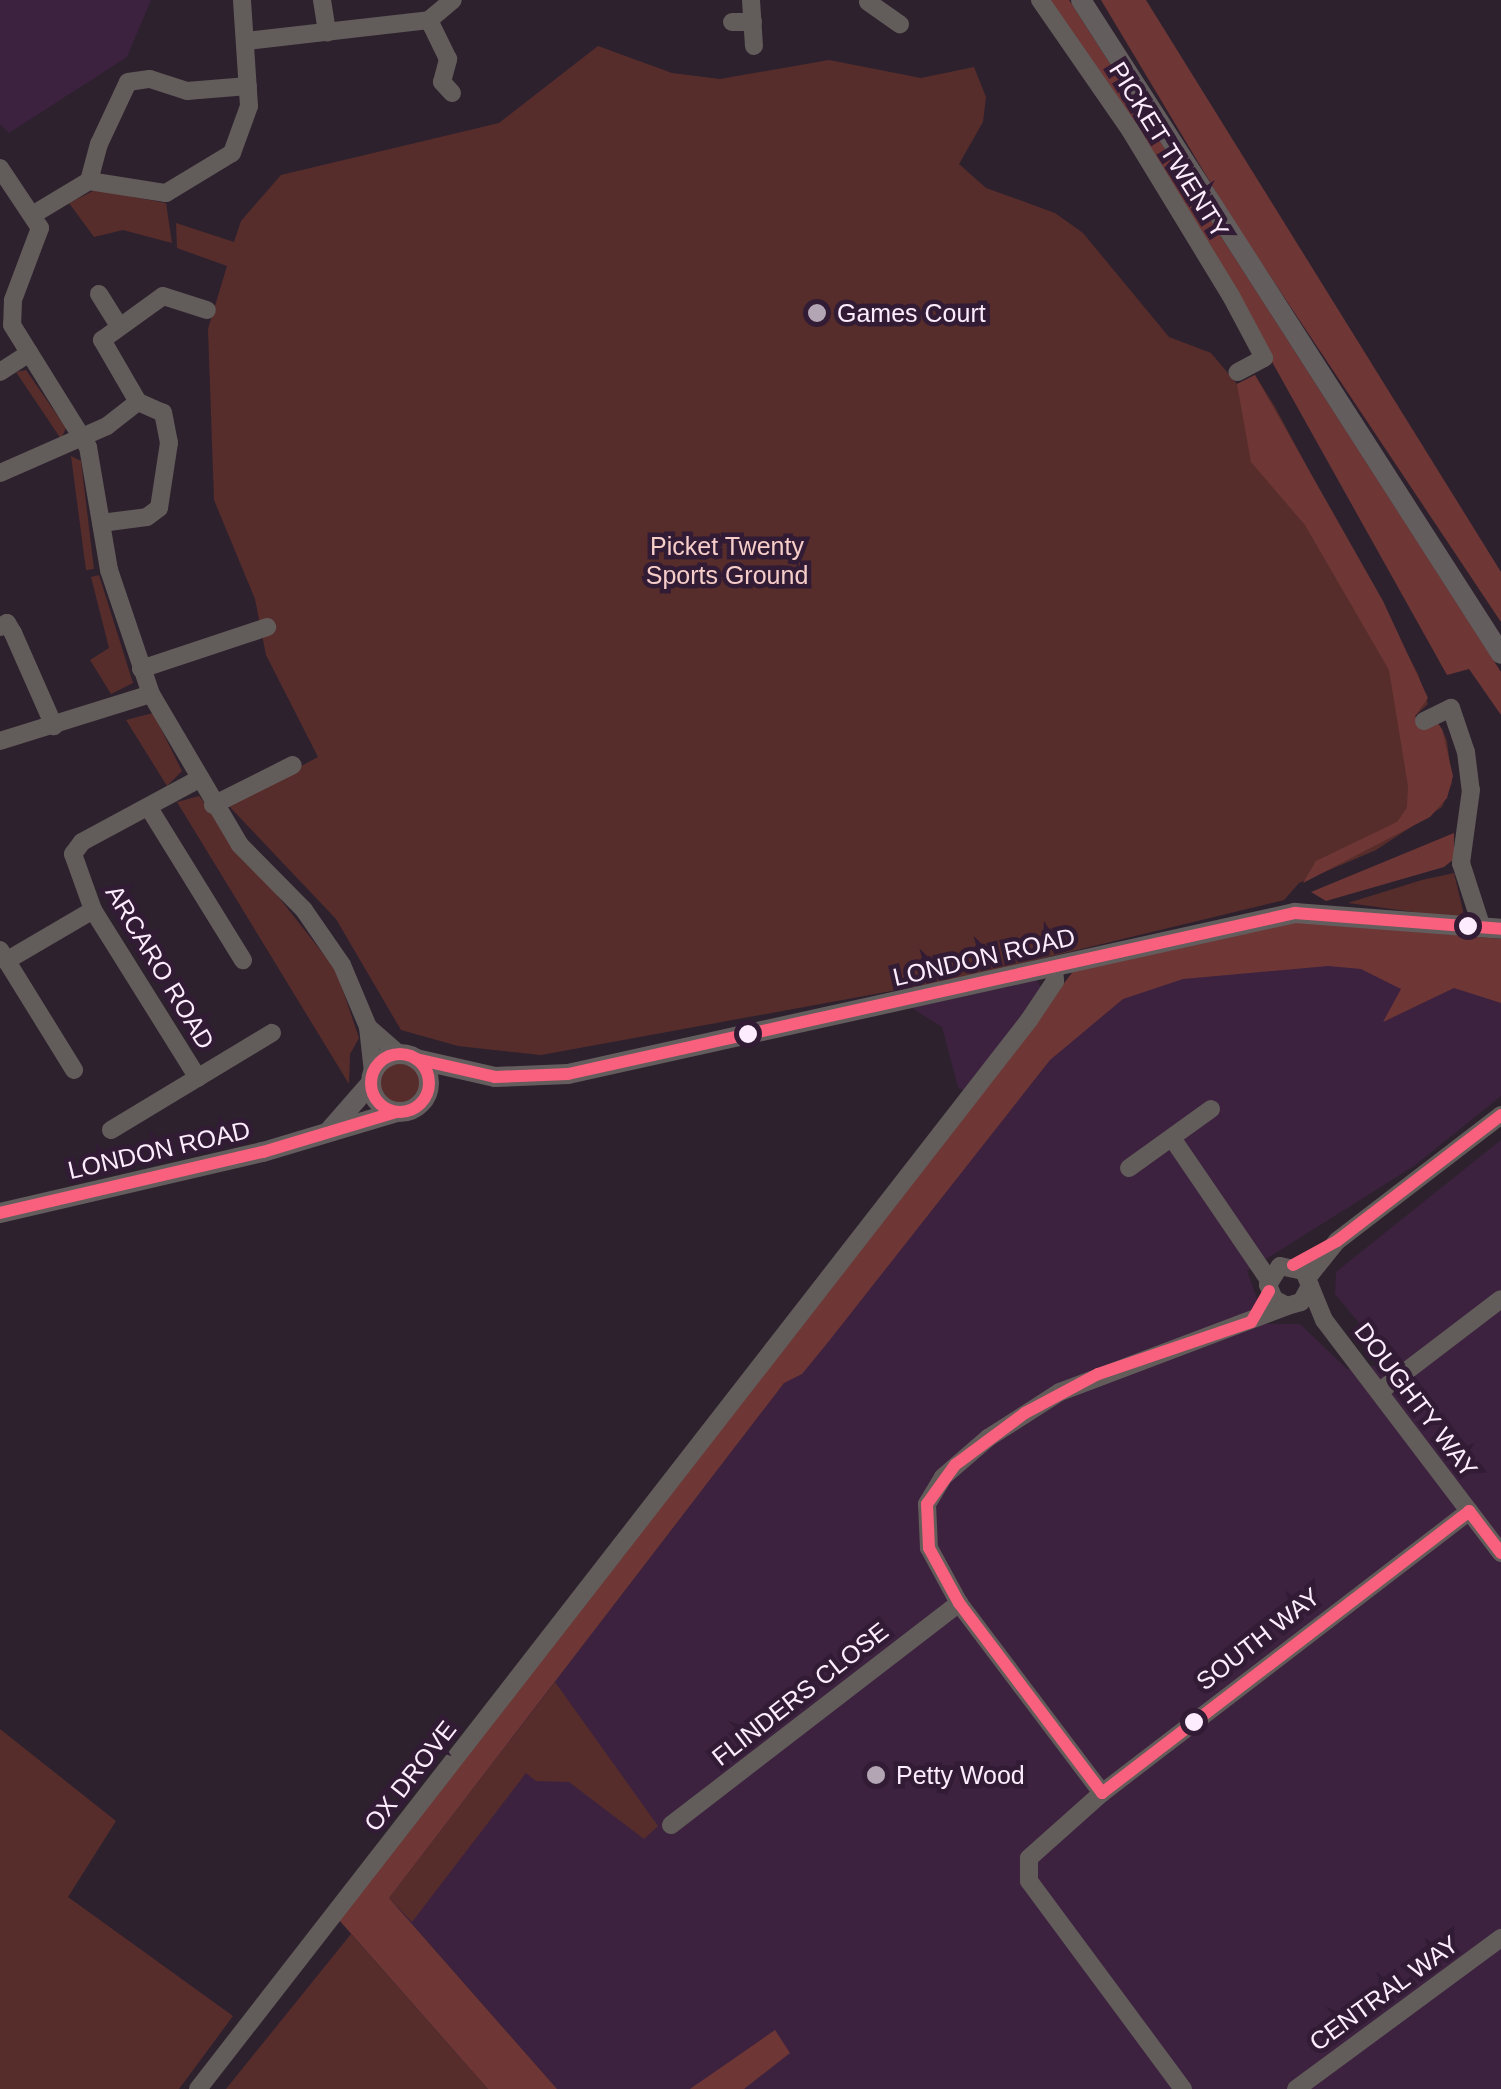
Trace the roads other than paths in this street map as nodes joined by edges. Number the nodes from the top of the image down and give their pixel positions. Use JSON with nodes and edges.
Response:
{"nodes":[{"id":1,"x":242,"y":0,"type":"edge"},
{"id":2,"x":322,"y":0,"type":"edge"},
{"id":3,"x":453,"y":0,"type":"edge"},
{"id":4,"x":751,"y":0,"type":"edge"},
{"id":5,"x":1040,"y":0,"type":"edge"},
{"id":6,"x":1081,"y":0,"type":"edge"},
{"id":7,"x":866,"y":5,"type":"edge"},
{"id":8,"x":429,"y":20,"type":"junction"},
{"id":9,"x":732,"y":22,"type":"dead end"},
{"id":10,"x":753,"y":22,"type":"junction"},
{"id":11,"x":900,"y":24,"type":"dead end"},
{"id":12,"x":327,"y":34,"type":"junction"},
{"id":13,"x":246,"y":41,"type":"junction"},
{"id":14,"x":754,"y":46,"type":"dead end"},
{"id":15,"x":440,"y":85,"type":"dead end"},
{"id":16,"x":248,"y":86,"type":"junction"},
{"id":17,"x":0,"y":168,"type":"edge"},
{"id":18,"x":90,"y":182,"type":"junction"},
{"id":19,"x":34,"y":214,"type":"junction"},
{"id":20,"x":100,"y":294,"type":"dead end"},
{"id":21,"x":6,"y":298,"type":"edge"},
{"id":22,"x":207,"y":310,"type":"dead end"},
{"id":23,"x":118,"y":325,"type":"junction"},
{"id":24,"x":29,"y":353,"type":"junction"},
{"id":25,"x":0,"y":372,"type":"edge"},
{"id":26,"x":1238,"y":372,"type":"dead end"},
{"id":27,"x":138,"y":402,"type":"junction"},
{"id":28,"x":84,"y":438,"type":"junction"},
{"id":29,"x":0,"y":474,"type":"edge"},
{"id":30,"x":100,"y":523,"type":"junction"},
{"id":31,"x":0,"y":627,"type":"edge"},
{"id":32,"x":266,"y":627,"type":"dead end"},
{"id":33,"x":1501,"y":654,"type":"edge"},
{"id":34,"x":141,"y":669,"type":"junction"},
{"id":35,"x":151,"y":694,"type":"junction"},
{"id":36,"x":1424,"y":721,"type":"dead end"},
{"id":37,"x":54,"y":726,"type":"junction"},
{"id":38,"x":0,"y":741,"type":"edge"},
{"id":39,"x":293,"y":765,"type":"dead end"},
{"id":40,"x":197,"y":780,"type":"junction"},
{"id":41,"x":213,"y":805,"type":"junction"},
{"id":42,"x":149,"y":808,"type":"junction"},
{"id":43,"x":93,"y":910,"type":"junction"},
{"id":44,"x":1492,"y":928,"type":"edge"},
{"id":45,"x":3,"y":956,"type":"edge"},
{"id":46,"x":243,"y":960,"type":"dead end"},
{"id":47,"x":1054,"y":967,"type":"junction"},
{"id":48,"x":368,"y":1027,"type":"junction"},
{"id":49,"x":272,"y":1034,"type":"dead end"},
{"id":50,"x":407,"y":1057,"type":"junction"},
{"id":51,"x":74,"y":1070,"type":"dead end"},
{"id":52,"x":479,"y":1074,"type":"junction"},
{"id":53,"x":372,"y":1077,"type":"junction"},
{"id":54,"x":198,"y":1078,"type":"junction"},
{"id":55,"x":427,"y":1095,"type":"junction"},
{"id":56,"x":1211,"y":1108,"type":"dead end"},
{"id":57,"x":396,"y":1112,"type":"junction"},
{"id":58,"x":1501,"y":1115,"type":"edge"},
{"id":59,"x":111,"y":1130,"type":"dead end"},
{"id":60,"x":328,"y":1132,"type":"junction"},
{"id":61,"x":1172,"y":1138,"type":"junction"},
{"id":62,"x":1129,"y":1168,"type":"dead end"},
{"id":63,"x":0,"y":1213,"type":"edge"},
{"id":64,"x":1288,"y":1277,"type":"junction"},
{"id":65,"x":1501,"y":1299,"type":"edge"},
{"id":66,"x":1292,"y":1305,"type":"junction"},
{"id":67,"x":1324,"y":1320,"type":"junction"},
{"id":68,"x":1251,"y":1322,"type":"junction"},
{"id":69,"x":1379,"y":1392,"type":"junction"},
{"id":70,"x":1469,"y":1510,"type":"junction"},
{"id":71,"x":1501,"y":1553,"type":"edge"},
{"id":72,"x":959,"y":1604,"type":"junction"},
{"id":73,"x":1102,"y":1793,"type":"junction"},
{"id":74,"x":672,"y":1825,"type":"dead end"},
{"id":75,"x":1501,"y":1938,"type":"edge"},
{"id":76,"x":198,"y":2089,"type":"edge"},
{"id":77,"x":1183,"y":2089,"type":"edge"},
{"id":78,"x":1296,"y":2089,"type":"edge"}],
"edges":[{"from":1,"to":13,"type":"street"},
{"from":2,"to":12,"type":"street"},
{"from":3,"to":8,"type":"street"},
{"from":4,"to":10,"type":"street"},
{"from":5,"to":26,"type":"street","name":"PICKET TWENTY"},
{"from":6,"to":33,"type":"main road"},
{"from":7,"to":11,"type":"street"},
{"from":8,"to":12,"type":"street"},
{"from":8,"to":15,"type":"street"},
{"from":9,"to":10,"type":"street"},
{"from":10,"to":14,"type":"street"},
{"from":12,"to":13,"type":"street"},
{"from":13,"to":16,"type":"street"},
{"from":16,"to":18,"type":"street"},
{"from":16,"to":18,"type":"street"},
{"from":17,"to":19,"type":"street"},
{"from":18,"to":19,"type":"street"},
{"from":19,"to":21,"type":"street"},
{"from":20,"to":23,"type":"street"},
{"from":21,"to":24,"type":"street"},
{"from":22,"to":23,"type":"street"},
{"from":23,"to":27,"type":"street"},
{"from":24,"to":25,"type":"street"},
{"from":24,"to":28,"type":"street"},
{"from":27,"to":28,"type":"street"},
{"from":27,"to":30,"type":"street"},
{"from":28,"to":29,"type":"street"},
{"from":28,"to":30,"type":"street"},
{"from":30,"to":34,"type":"street"},
{"from":31,"to":37,"type":"street"},
{"from":32,"to":34,"type":"street"},
{"from":34,"to":35,"type":"street"},
{"from":35,"to":37,"type":"street"},
{"from":35,"to":40,"type":"street"},
{"from":36,"to":44,"type":"street"},
{"from":37,"to":38,"type":"street"},
{"from":39,"to":41,"type":"street"},
{"from":40,"to":41,"type":"street"},
{"from":40,"to":42,"type":"street","name":"ARCARO ROAD"},
{"from":41,"to":48,"type":"street"},
{"from":42,"to":43,"type":"street","name":"ARCARO ROAD"},
{"from":42,"to":46,"type":"street"},
{"from":43,"to":45,"type":"street"},
{"from":43,"to":54,"type":"street","name":"ARCARO ROAD"},
{"from":44,"to":47,"type":"main road","name":"LONDON ROAD"},
{"from":45,"to":51,"type":"street"},
{"from":47,"to":52,"type":"main road","name":"LONDON ROAD"},
{"from":47,"to":76,"type":"street","name":"OX DROVE"},
{"from":48,"to":50,"type":"street"},
{"from":48,"to":53,"type":"street"},
{"from":49,"to":54,"type":"street","name":"ARCARO ROAD"},
{"from":50,"to":52,"type":"main road","name":"LONDON ROAD"},
{"from":50,"to":53,"type":"main road"},
{"from":50,"to":55,"type":"main road"},
{"from":52,"to":55,"type":"main road","name":"LONDON ROAD"},
{"from":53,"to":57,"type":"main road"},
{"from":53,"to":60,"type":"main road"},
{"from":54,"to":59,"type":"street","name":"ARCARO ROAD"},
{"from":55,"to":57,"type":"main road","name":"LONDON ROAD"},
{"from":56,"to":61,"type":"street"},
{"from":57,"to":60,"type":"main road","name":"LONDON ROAD"},
{"from":58,"to":64,"type":"street"},
{"from":60,"to":63,"type":"main road","name":"LONDON ROAD"},
{"from":61,"to":62,"type":"street"},
{"from":61,"to":64,"type":"street","name":"DOUGHTY WAY"},
{"from":64,"to":66,"type":"street"},
{"from":64,"to":66,"type":"street","name":"DOUGHTY WAY"},
{"from":64,"to":67,"type":"street","name":"DOUGHTY WAY"},
{"from":64,"to":68,"type":"street"},
{"from":65,"to":69,"type":"street"},
{"from":66,"to":67,"type":"street","name":"DOUGHTY WAY"},
{"from":66,"to":68,"type":"street"},
{"from":67,"to":69,"type":"street","name":"DOUGHTY WAY"},
{"from":68,"to":72,"type":"street"},
{"from":69,"to":70,"type":"street","name":"DOUGHTY WAY"},
{"from":70,"to":71,"type":"street"},
{"from":70,"to":73,"type":"street","name":"SOUTH WAY"},
{"from":72,"to":73,"type":"street"},
{"from":72,"to":74,"type":"street","name":"FLINDERS CLOSE"},
{"from":73,"to":77,"type":"street","name":"SOUTH WAY"},
{"from":75,"to":78,"type":"street","name":"CENTRAL WAY"}]}
